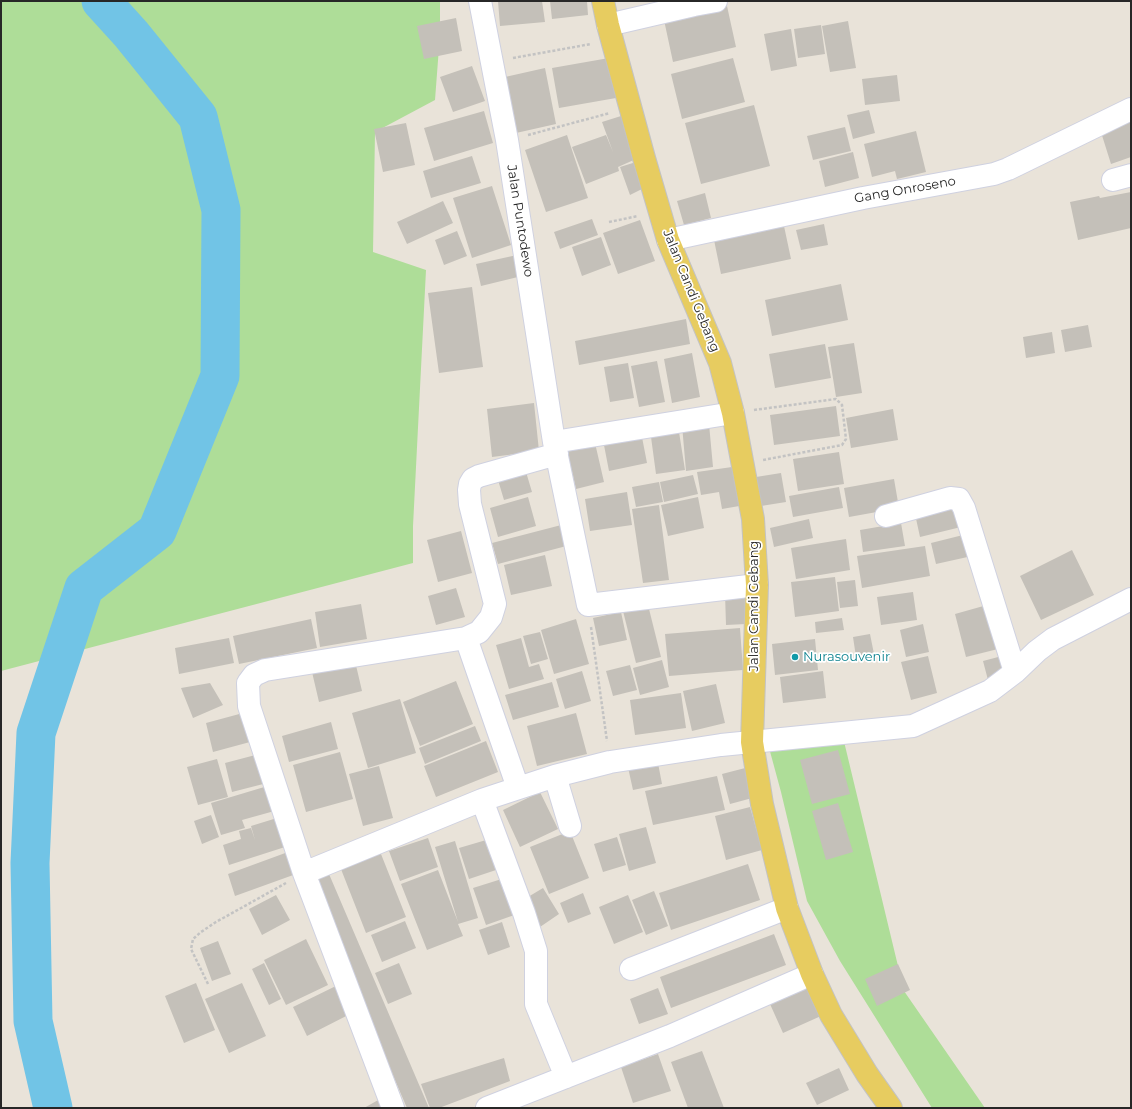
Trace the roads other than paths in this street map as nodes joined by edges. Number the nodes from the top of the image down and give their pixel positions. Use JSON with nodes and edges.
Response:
{"nodes":[{"id":1,"x":480,"y":1,"type":"edge"},
{"id":2,"x":603,"y":1,"type":"edge"},
{"id":3,"x":716,"y":1,"type":"edge"},
{"id":4,"x":610,"y":32,"type":"junction"},
{"id":5,"x":1131,"y":110,"type":"edge"},
{"id":6,"x":668,"y":240,"type":"junction"},
{"id":7,"x":734,"y":413,"type":"junction"},
{"id":8,"x":556,"y":448,"type":"junction"},
{"id":9,"x":886,"y":516,"type":"dead end"},
{"id":10,"x":757,"y":585,"type":"junction"},
{"id":11,"x":1131,"y":599,"type":"edge"},
{"id":12,"x":466,"y":638,"type":"junction"},
{"id":13,"x":1015,"y":672,"type":"junction"},
{"id":14,"x":752,"y":742,"type":"junction"},
{"id":15,"x":555,"y":776,"type":"junction"},
{"id":16,"x":518,"y":788,"type":"junction"},
{"id":17,"x":482,"y":800,"type":"junction"},
{"id":18,"x":570,"y":826,"type":"dead end"},
{"id":19,"x":304,"y":873,"type":"junction"},
{"id":20,"x":787,"y":908,"type":"junction"},
{"id":21,"x":631,"y":969,"type":"dead end"},
{"id":22,"x":812,"y":974,"type":"junction"},
{"id":23,"x":566,"y":1077,"type":"junction"},
{"id":24,"x":393,"y":1108,"type":"edge"},
{"id":25,"x":487,"y":1108,"type":"edge"},
{"id":26,"x":891,"y":1108,"type":"edge"}],
"edges":[{"from":1,"to":8,"type":"street","name":"Jalan Puntodewo"},
{"from":2,"to":4,"type":"main road","name":"Jalan Candi Gebang"},
{"from":3,"to":4,"type":"street"},
{"from":4,"to":6,"type":"main road","name":"Jalan Candi Gebang"},
{"from":5,"to":6,"type":"street","name":"Gang Onroseno"},
{"from":6,"to":7,"type":"main road","name":"Jalan Candi Gebang"},
{"from":7,"to":8,"type":"street"},
{"from":7,"to":10,"type":"main road","name":"Jalan Candi Gebang"},
{"from":8,"to":10,"type":"street","name":"Jalan Puntodewo"},
{"from":8,"to":12,"type":"street"},
{"from":9,"to":13,"type":"street"},
{"from":10,"to":14,"type":"main road","name":"Jalan Candi Gebang"},
{"from":11,"to":13,"type":"street"},
{"from":12,"to":16,"type":"street"},
{"from":12,"to":19,"type":"street"},
{"from":13,"to":14,"type":"street"},
{"from":14,"to":15,"type":"street"},
{"from":14,"to":20,"type":"main road","name":"Jalan Candi Gebang"},
{"from":15,"to":16,"type":"street"},
{"from":15,"to":18,"type":"street"},
{"from":16,"to":17,"type":"street"},
{"from":17,"to":19,"type":"street"},
{"from":17,"to":23,"type":"street"},
{"from":19,"to":24,"type":"street"},
{"from":20,"to":21,"type":"street"},
{"from":20,"to":22,"type":"main road","name":"Jalan Candi Gebang"},
{"from":22,"to":23,"type":"street"},
{"from":22,"to":26,"type":"main road","name":"Jalan Candi Gebang"},
{"from":23,"to":25,"type":"street"}]}
